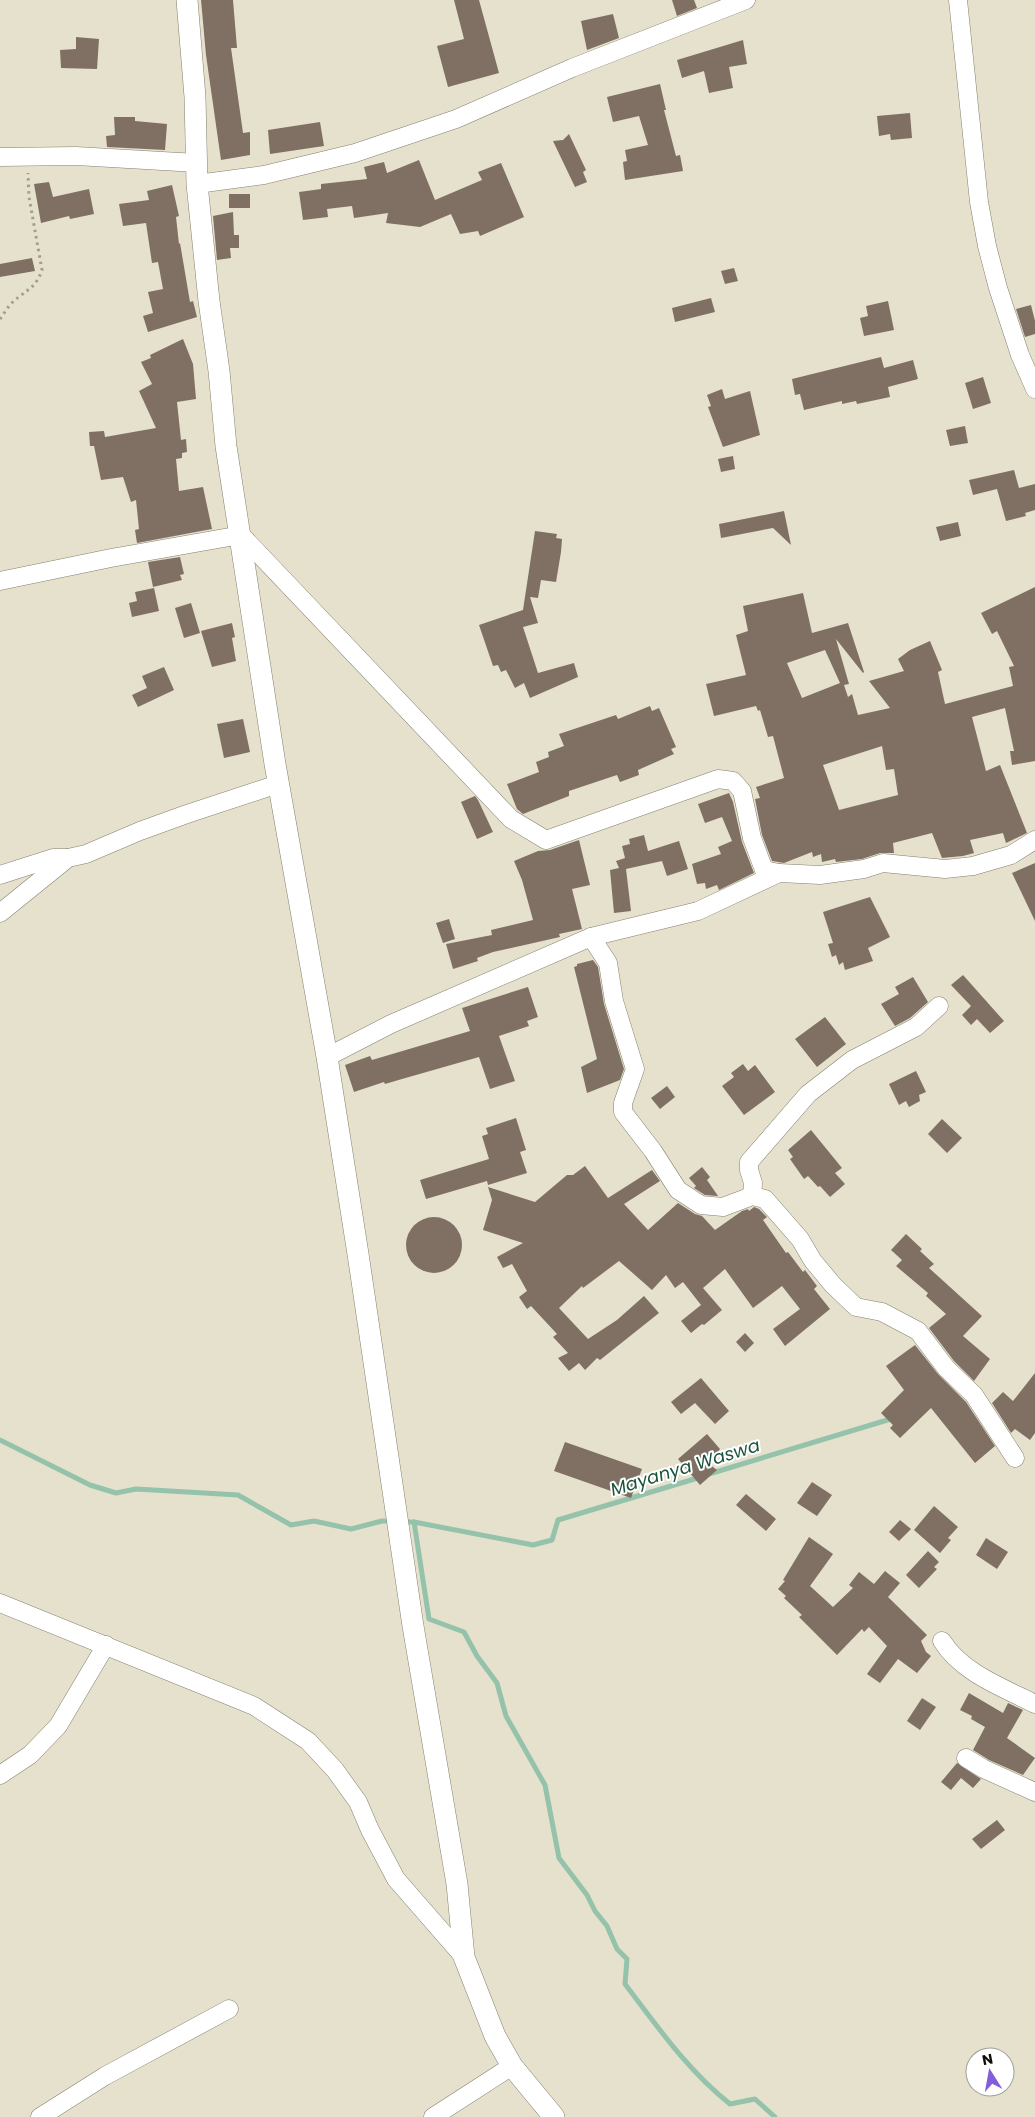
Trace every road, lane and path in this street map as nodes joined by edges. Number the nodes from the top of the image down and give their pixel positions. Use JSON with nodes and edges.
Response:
{"nodes":[{"id":1,"x":187,"y":0,"type":"edge"},
{"id":2,"x":746,"y":0,"type":"edge"},
{"id":3,"x":958,"y":0,"type":"edge"},
{"id":4,"x":0,"y":157,"type":"edge"},
{"id":5,"x":31,"y":157,"type":"junction"},
{"id":6,"x":197,"y":174,"type":"junction"},
{"id":7,"x":0,"y":319,"type":"edge"},
{"id":8,"x":1035,"y":389,"type":"edge"},
{"id":9,"x":241,"y":535,"type":"junction"},
{"id":10,"x":0,"y":581,"type":"edge"},
{"id":11,"x":278,"y":784,"type":"junction"},
{"id":12,"x":1035,"y":840,"type":"edge"},
{"id":13,"x":68,"y":858,"type":"junction"},
{"id":14,"x":779,"y":873,"type":"junction"},
{"id":15,"x":0,"y":875,"type":"edge"},
{"id":16,"x":0,"y":913,"type":"edge"},
{"id":17,"x":591,"y":937,"type":"junction"},
{"id":18,"x":939,"y":1006,"type":"dead end"},
{"id":19,"x":327,"y":1057,"type":"junction"},
{"id":20,"x":752,"y":1196,"type":"junction"},
{"id":21,"x":1015,"y":1458,"type":"dead end"},
{"id":22,"x":0,"y":1603,"type":"edge"},
{"id":23,"x":942,"y":1641,"type":"dead end"},
{"id":24,"x":106,"y":1645,"type":"junction"},
{"id":25,"x":1035,"y":1704,"type":"edge"},
{"id":26,"x":966,"y":1758,"type":"dead end"},
{"id":27,"x":0,"y":1775,"type":"edge"},
{"id":28,"x":1035,"y":1792,"type":"edge"},
{"id":29,"x":464,"y":1957,"type":"junction"},
{"id":30,"x":229,"y":2009,"type":"dead end"},
{"id":31,"x":512,"y":2066,"type":"junction"},
{"id":32,"x":40,"y":2117,"type":"edge"},
{"id":33,"x":433,"y":2117,"type":"edge"},
{"id":34,"x":554,"y":2117,"type":"edge"}],
"edges":[{"from":1,"to":6,"type":"street"},
{"from":2,"to":6,"type":"street"},
{"from":3,"to":8,"type":"street"},
{"from":4,"to":5,"type":"street"},
{"from":5,"to":6,"type":"street"},
{"from":5,"to":7,"type":"path"},
{"from":6,"to":9,"type":"street"},
{"from":9,"to":10,"type":"street"},
{"from":9,"to":11,"type":"street"},
{"from":9,"to":14,"type":"street"},
{"from":11,"to":13,"type":"street"},
{"from":11,"to":19,"type":"street"},
{"from":12,"to":14,"type":"street"},
{"from":13,"to":15,"type":"street"},
{"from":13,"to":16,"type":"street"},
{"from":14,"to":17,"type":"street"},
{"from":17,"to":19,"type":"street"},
{"from":17,"to":20,"type":"street"},
{"from":18,"to":20,"type":"street"},
{"from":19,"to":29,"type":"street"},
{"from":20,"to":21,"type":"street"},
{"from":22,"to":24,"type":"street"},
{"from":23,"to":25,"type":"street"},
{"from":24,"to":27,"type":"street"},
{"from":24,"to":29,"type":"street"},
{"from":26,"to":28,"type":"street"},
{"from":29,"to":31,"type":"street"},
{"from":30,"to":32,"type":"street"},
{"from":31,"to":33,"type":"street"},
{"from":31,"to":34,"type":"street"}]}
